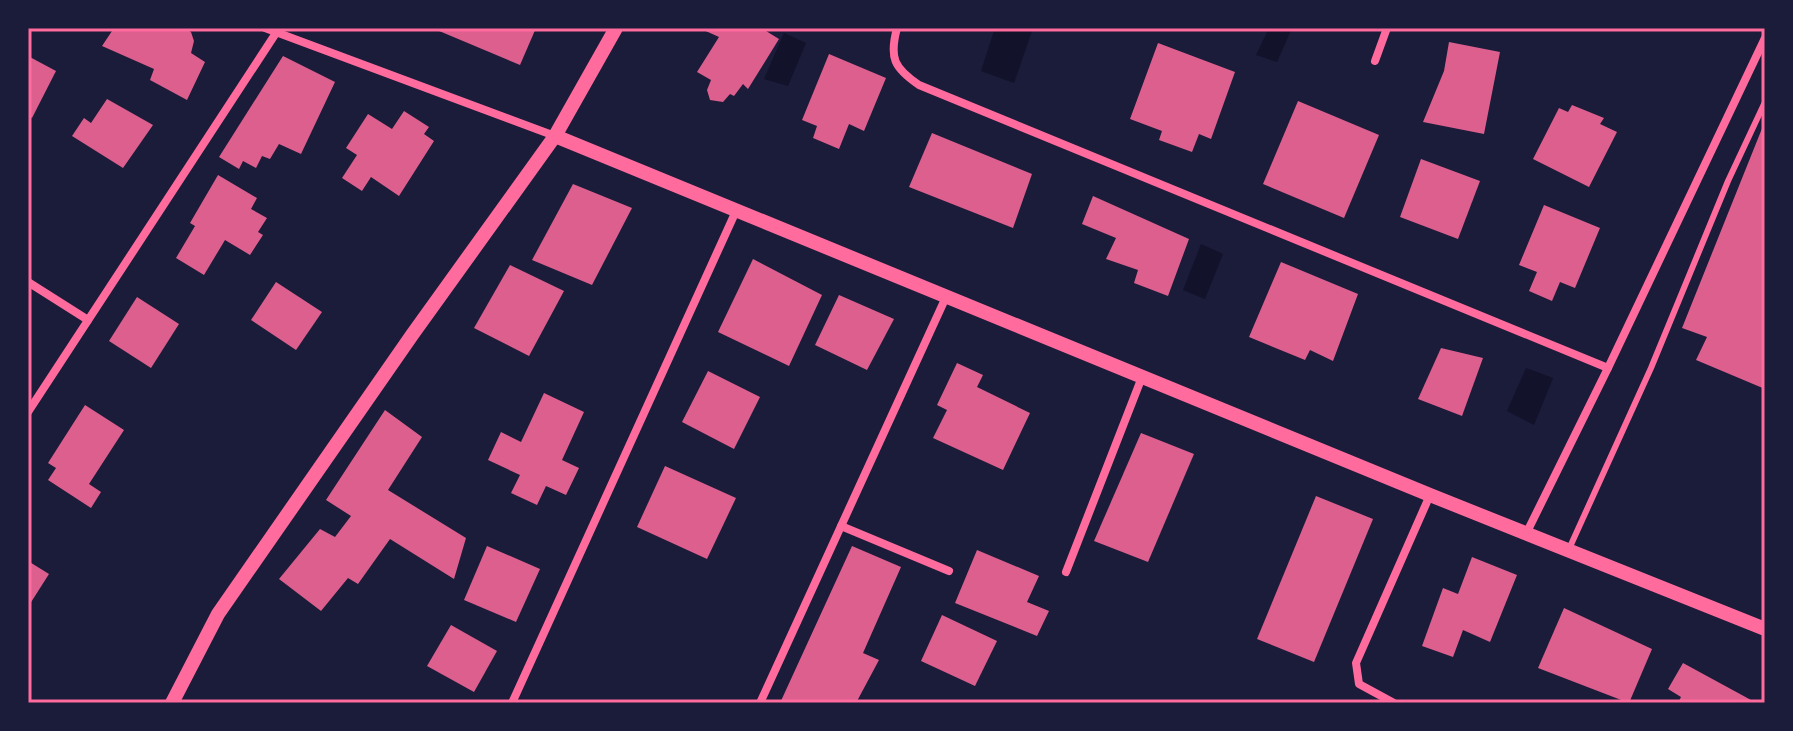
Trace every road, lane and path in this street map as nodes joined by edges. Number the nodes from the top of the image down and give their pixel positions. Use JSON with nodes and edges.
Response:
{"nodes":[{"id":1,"x":265,"y":28,"type":"edge"},
{"id":2,"x":616,"y":28,"type":"edge"},
{"id":3,"x":897,"y":28,"type":"edge"},
{"id":4,"x":1387,"y":28,"type":"edge"},
{"id":5,"x":276,"y":33,"type":"junction"},
{"id":6,"x":1765,"y":38,"type":"edge"},
{"id":7,"x":1375,"y":61,"type":"dead end"},
{"id":8,"x":1765,"y":102,"type":"edge"},
{"id":9,"x":555,"y":136,"type":"junction"},
{"id":10,"x":736,"y":211,"type":"junction"},
{"id":11,"x":28,"y":282,"type":"edge"},
{"id":12,"x":946,"y":297,"type":"junction"},
{"id":13,"x":88,"y":320,"type":"junction"},
{"id":14,"x":1608,"y":368,"type":"junction"},
{"id":15,"x":1142,"y":377,"type":"junction"},
{"id":16,"x":28,"y":412,"type":"edge"},
{"id":17,"x":1430,"y":495,"type":"junction"},
{"id":18,"x":841,"y":526,"type":"junction"},
{"id":19,"x":1526,"y":534,"type":"junction"},
{"id":20,"x":1568,"y":551,"type":"junction"},
{"id":21,"x":949,"y":571,"type":"dead end"},
{"id":22,"x":1066,"y":572,"type":"dead end"},
{"id":23,"x":1765,"y":629,"type":"edge"},
{"id":24,"x":172,"y":703,"type":"edge"},
{"id":25,"x":512,"y":703,"type":"edge"},
{"id":26,"x":760,"y":703,"type":"edge"},
{"id":27,"x":1394,"y":703,"type":"edge"}],
"edges":[{"from":1,"to":5,"type":"street"},
{"from":2,"to":9,"type":"street"},
{"from":3,"to":14,"type":"street"},
{"from":4,"to":7,"type":"street"},
{"from":5,"to":9,"type":"street"},
{"from":5,"to":13,"type":"street"},
{"from":6,"to":14,"type":"street"},
{"from":8,"to":20,"type":"lane"},
{"from":9,"to":10,"type":"street"},
{"from":9,"to":24,"type":"street"},
{"from":10,"to":12,"type":"street"},
{"from":10,"to":25,"type":"street"},
{"from":11,"to":13,"type":"street"},
{"from":12,"to":15,"type":"street"},
{"from":12,"to":18,"type":"street"},
{"from":13,"to":16,"type":"street"},
{"from":14,"to":19,"type":"street"},
{"from":15,"to":17,"type":"street"},
{"from":15,"to":22,"type":"street"},
{"from":17,"to":19,"type":"street"},
{"from":17,"to":27,"type":"street"},
{"from":18,"to":21,"type":"street"},
{"from":18,"to":26,"type":"street"},
{"from":19,"to":20,"type":"street"},
{"from":20,"to":23,"type":"street"}]}
